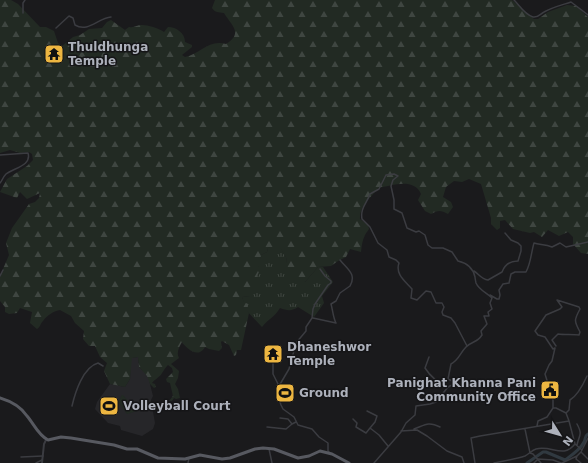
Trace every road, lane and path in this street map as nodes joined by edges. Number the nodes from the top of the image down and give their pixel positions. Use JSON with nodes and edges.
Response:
{"nodes":[{"id":1,"x":25,"y":0,"type":"edge"},
{"id":2,"x":514,"y":0,"type":"edge"},
{"id":3,"x":23,"y":13,"type":"dead end"},
{"id":4,"x":588,"y":15,"type":"edge"},
{"id":5,"x":111,"y":17,"type":"dead end"},
{"id":6,"x":56,"y":28,"type":"dead end"},
{"id":7,"x":0,"y":155,"type":"edge"},
{"id":8,"x":0,"y":183,"type":"edge"},
{"id":9,"x":505,"y":233,"type":"dead end"},
{"id":10,"x":588,"y":242,"type":"edge"},
{"id":11,"x":340,"y":260,"type":"dead end"},
{"id":12,"x":320,"y":269,"type":"dead end"},
{"id":13,"x":3,"y":270,"type":"dead end"},
{"id":14,"x":472,"y":270,"type":"junction"},
{"id":15,"x":0,"y":276,"type":"edge"},
{"id":16,"x":487,"y":293,"type":"junction"},
{"id":17,"x":312,"y":318,"type":"junction"},
{"id":18,"x":468,"y":346,"type":"junction"},
{"id":19,"x":556,"y":346,"type":"dead end"},
{"id":20,"x":429,"y":357,"type":"dead end"},
{"id":21,"x":273,"y":359,"type":"dead end"},
{"id":22,"x":102,"y":366,"type":"dead end"},
{"id":23,"x":587,"y":376,"type":"dead end"},
{"id":24,"x":279,"y":386,"type":"junction"},
{"id":25,"x":448,"y":387,"type":"junction"},
{"id":26,"x":0,"y":398,"type":"edge"},
{"id":27,"x":72,"y":406,"type":"dead end"},
{"id":28,"x":553,"y":408,"type":"junction"},
{"id":29,"x":367,"y":411,"type":"dead end"},
{"id":30,"x":566,"y":413,"type":"junction"},
{"id":31,"x":280,"y":418,"type":"dead end"},
{"id":32,"x":353,"y":419,"type":"dead end"},
{"id":33,"x":569,"y":421,"type":"junction"},
{"id":34,"x":296,"y":422,"type":"junction"},
{"id":35,"x":292,"y":424,"type":"junction"},
{"id":36,"x":577,"y":424,"type":"dead end"},
{"id":37,"x":537,"y":426,"type":"junction"},
{"id":38,"x":267,"y":427,"type":"dead end"},
{"id":39,"x":440,"y":427,"type":"dead end"},
{"id":40,"x":370,"y":428,"type":"junction"},
{"id":41,"x":414,"y":429,"type":"junction"},
{"id":42,"x":525,"y":429,"type":"junction"},
{"id":43,"x":401,"y":431,"type":"junction"},
{"id":44,"x":588,"y":438,"type":"edge"},
{"id":45,"x":46,"y":440,"type":"junction"},
{"id":46,"x":576,"y":444,"type":"junction"},
{"id":47,"x":388,"y":446,"type":"junction"},
{"id":48,"x":269,"y":449,"type":"junction"},
{"id":49,"x":582,"y":451,"type":"junction"},
{"id":50,"x":530,"y":453,"type":"junction"},
{"id":51,"x":332,"y":454,"type":"junction"},
{"id":52,"x":43,"y":456,"type":"junction"},
{"id":53,"x":577,"y":456,"type":"junction"},
{"id":54,"x":21,"y":457,"type":"dead end"},
{"id":55,"x":189,"y":458,"type":"junction"},
{"id":56,"x":538,"y":459,"type":"junction"},
{"id":57,"x":588,"y":459,"type":"edge"},
{"id":58,"x":43,"y":461,"type":"edge"},
{"id":59,"x":566,"y":462,"type":"edge"},
{"id":60,"x":36,"y":463,"type":"edge"},
{"id":61,"x":188,"y":463,"type":"edge"},
{"id":62,"x":272,"y":463,"type":"edge"},
{"id":63,"x":349,"y":463,"type":"edge"},
{"id":64,"x":374,"y":463,"type":"edge"},
{"id":65,"x":464,"y":463,"type":"edge"},
{"id":66,"x":475,"y":463,"type":"edge"},
{"id":67,"x":494,"y":463,"type":"edge"},
{"id":68,"x":534,"y":463,"type":"edge"},
{"id":69,"x":541,"y":463,"type":"edge"},
{"id":70,"x":562,"y":463,"type":"edge"},
{"id":71,"x":580,"y":463,"type":"edge"}],
"edges":[{"from":1,"to":3,"type":"street"},
{"from":2,"to":4,"type":"street"},
{"from":5,"to":6,"type":"street"},
{"from":7,"to":8,"type":"street"},
{"from":9,"to":14,"type":"street"},
{"from":10,"to":16,"type":"street"},
{"from":11,"to":17,"type":"street"},
{"from":12,"to":17,"type":"street"},
{"from":13,"to":15,"type":"street"},
{"from":14,"to":16,"type":"street"},
{"from":14,"to":18,"type":"street"},
{"from":16,"to":18,"type":"street"},
{"from":17,"to":24,"type":"street"},
{"from":18,"to":25,"type":"street"},
{"from":19,"to":28,"type":"street"},
{"from":20,"to":25,"type":"street"},
{"from":21,"to":24,"type":"street"},
{"from":22,"to":27,"type":"street"},
{"from":23,"to":30,"type":"street"},
{"from":24,"to":34,"type":"street"},
{"from":25,"to":43,"type":"street"},
{"from":26,"to":45,"type":"main road"},
{"from":28,"to":30,"type":"street"},
{"from":28,"to":37,"type":"street"},
{"from":29,"to":40,"type":"street"},
{"from":30,"to":33,"type":"street"},
{"from":31,"to":35,"type":"street"},
{"from":32,"to":40,"type":"street"},
{"from":33,"to":37,"type":"street"},
{"from":33,"to":46,"type":"street"},
{"from":34,"to":35,"type":"street"},
{"from":34,"to":51,"type":"street"},
{"from":35,"to":38,"type":"street"},
{"from":36,"to":46,"type":"street"},
{"from":37,"to":42,"type":"street"},
{"from":39,"to":41,"type":"street"},
{"from":40,"to":47,"type":"street"},
{"from":41,"to":43,"type":"street"},
{"from":41,"to":65,"type":"street"},
{"from":42,"to":50,"type":"street"},
{"from":42,"to":66,"type":"street"},
{"from":43,"to":47,"type":"street"},
{"from":44,"to":49,"type":"street"},
{"from":45,"to":52,"type":"street"},
{"from":45,"to":55,"type":"main road"},
{"from":46,"to":49,"type":"street"},
{"from":46,"to":50,"type":"street"},
{"from":47,"to":64,"type":"street"},
{"from":48,"to":51,"type":"main road"},
{"from":48,"to":55,"type":"main road"},
{"from":48,"to":62,"type":"street"},
{"from":49,"to":53,"type":"street"},
{"from":49,"to":57,"type":"street"},
{"from":50,"to":56,"type":"street"},
{"from":50,"to":67,"type":"street"},
{"from":51,"to":63,"type":"main road"},
{"from":52,"to":54,"type":"street"},
{"from":52,"to":58,"type":"street"},
{"from":53,"to":59,"type":"street"},
{"from":53,"to":71,"type":"street"},
{"from":55,"to":61,"type":"street"},
{"from":56,"to":68,"type":"street"},
{"from":56,"to":69,"type":"street"},
{"from":56,"to":70,"type":"street"},
{"from":58,"to":60,"type":"street"},
{"from":59,"to":70,"type":"street"}]}
